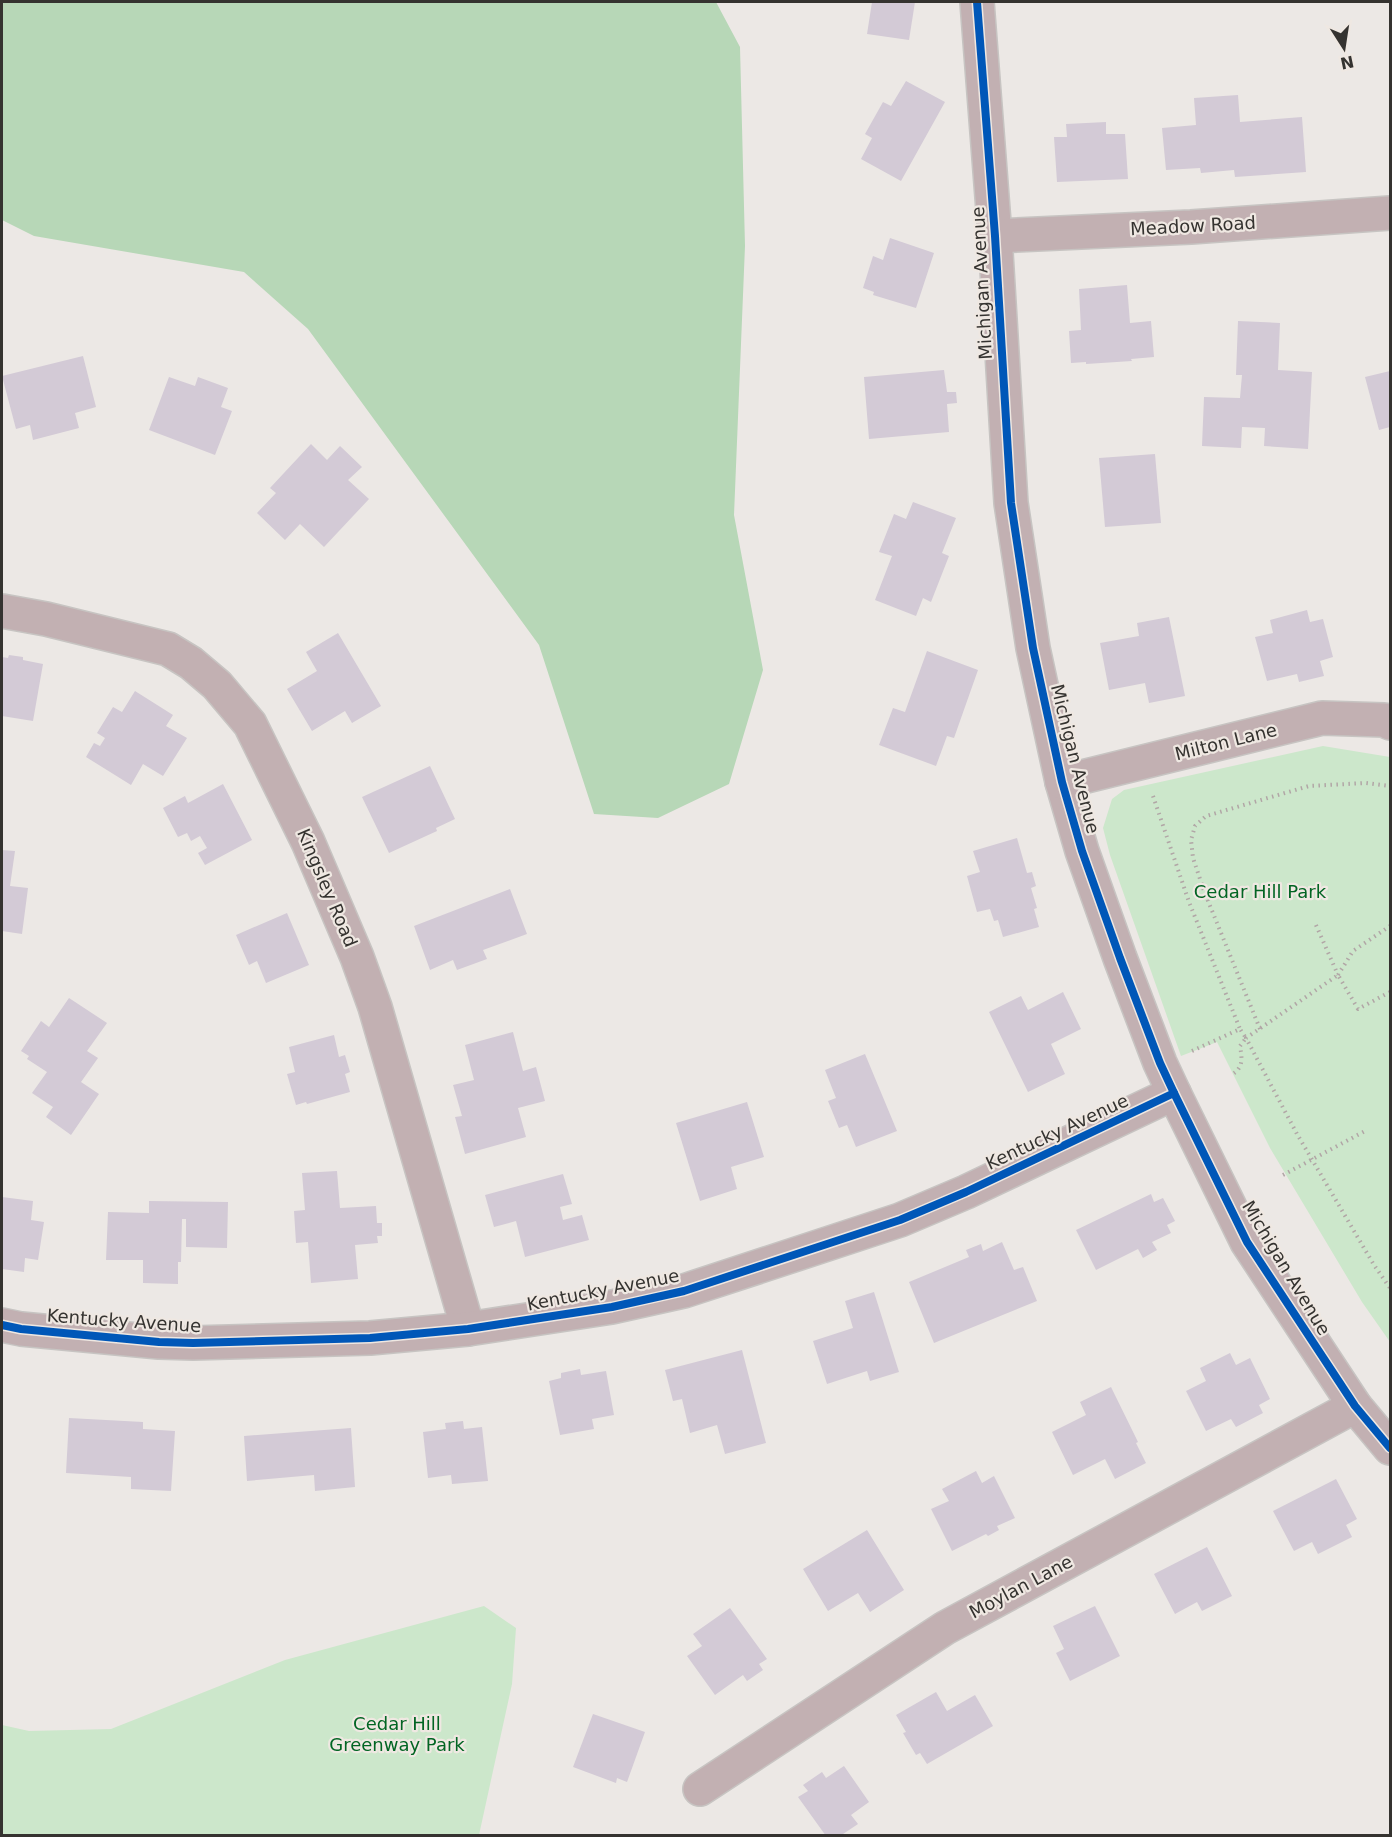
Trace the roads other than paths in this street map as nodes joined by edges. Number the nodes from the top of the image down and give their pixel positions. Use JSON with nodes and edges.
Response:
{"nodes":[{"id":1,"x":977,"y":2,"type":"edge"},
{"id":2,"x":1390,"y":213,"type":"edge"},
{"id":3,"x":995,"y":236,"type":"junction"},
{"id":4,"x":2,"y":611,"type":"edge"},
{"id":5,"x":1390,"y":723,"type":"edge"},
{"id":6,"x":1062,"y":782,"type":"junction"},
{"id":7,"x":1174,"y":1093,"type":"junction"},
{"id":8,"x":2,"y":1325,"type":"edge"},
{"id":9,"x":468,"y":1329,"type":"junction"},
{"id":10,"x":1355,"y":1406,"type":"junction"},
{"id":11,"x":1390,"y":1448,"type":"edge"},
{"id":12,"x":700,"y":1789,"type":"dead end"}],
"edges":[{"from":1,"to":3,"type":"street","name":"Michigan Avenue"},
{"from":2,"to":3,"type":"street","name":"Meadow Road"},
{"from":3,"to":6,"type":"street","name":"Michigan Avenue"},
{"from":4,"to":9,"type":"street","name":"Kingsley Road"},
{"from":5,"to":6,"type":"street","name":"Milton Lane"},
{"from":6,"to":7,"type":"street","name":"Michigan Avenue"},
{"from":7,"to":9,"type":"street","name":"Kentucky Avenue"},
{"from":7,"to":10,"type":"street","name":"Michigan Avenue"},
{"from":8,"to":9,"type":"street","name":"Kentucky Avenue"},
{"from":10,"to":11,"type":"street","name":"Michigan Avenue"},
{"from":10,"to":12,"type":"street","name":"Moylan Lane"}]}
